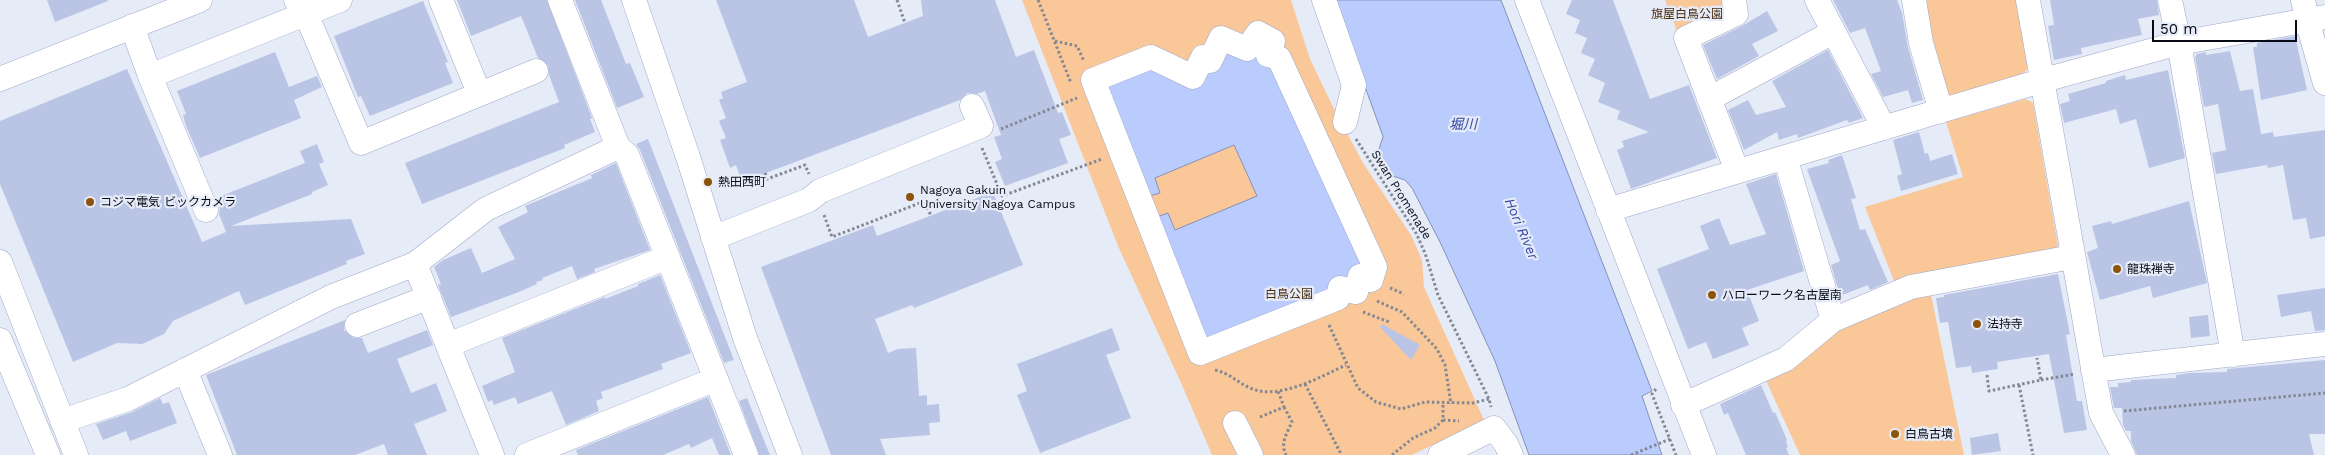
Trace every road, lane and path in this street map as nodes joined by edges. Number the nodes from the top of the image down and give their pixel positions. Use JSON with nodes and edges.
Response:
{"nodes":[{"id":1,"x":200,"y":0,"type":"edge"},
{"id":2,"x":340,"y":0,"type":"edge"},
{"id":3,"x":442,"y":0,"type":"edge"},
{"id":4,"x":560,"y":0,"type":"edge"},
{"id":5,"x":634,"y":0,"type":"edge"},
{"id":6,"x":897,"y":0,"type":"edge"},
{"id":7,"x":1324,"y":0,"type":"edge"},
{"id":8,"x":1528,"y":0,"type":"edge"},
{"id":9,"x":1734,"y":0,"type":"edge"},
{"id":10,"x":1817,"y":0,"type":"edge"},
{"id":11,"x":1914,"y":0,"type":"edge"},
{"id":12,"x":2028,"y":0,"type":"edge"},
{"id":13,"x":2170,"y":0,"type":"edge"},
{"id":14,"x":301,"y":7,"type":"edge"},
{"id":15,"x":2312,"y":12,"type":"edge"},
{"id":16,"x":906,"y":23,"type":"dead end"},
{"id":17,"x":132,"y":26,"type":"junction"},
{"id":18,"x":1833,"y":32,"type":"junction"},
{"id":19,"x":1055,"y":41,"type":"dead end"},
{"id":20,"x":2179,"y":43,"type":"junction"},
{"id":21,"x":536,"y":71,"type":"dead end"},
{"id":22,"x":150,"y":76,"type":"junction"},
{"id":23,"x":0,"y":79,"type":"edge"},
{"id":24,"x":1093,"y":80,"type":"junction"},
{"id":25,"x":2044,"y":80,"type":"junction"},
{"id":26,"x":2325,"y":83,"type":"edge"},
{"id":27,"x":479,"y":93,"type":"junction"},
{"id":28,"x":1077,"y":98,"type":"dead end"},
{"id":29,"x":1709,"y":99,"type":"junction"},
{"id":30,"x":1941,"y":111,"type":"junction"},
{"id":31,"x":1345,"y":122,"type":"joint"},
{"id":32,"x":975,"y":124,"type":"junction"},
{"id":33,"x":1884,"y":128,"type":"junction"},
{"id":34,"x":618,"y":147,"type":"junction"},
{"id":35,"x":1785,"y":157,"type":"junction"},
{"id":36,"x":1102,"y":159,"type":"dead end"},
{"id":37,"x":1737,"y":171,"type":"junction"},
{"id":38,"x":206,"y":210,"type":"dead end"},
{"id":39,"x":1608,"y":210,"type":"junction"},
{"id":40,"x":713,"y":238,"type":"junction"},
{"id":41,"x":668,"y":257,"type":"junction"},
{"id":42,"x":2072,"y":257,"type":"junction"},
{"id":43,"x":0,"y":262,"type":"edge"},
{"id":44,"x":415,"y":264,"type":"junction"},
{"id":45,"x":1356,"y":292,"type":"junction"},
{"id":46,"x":428,"y":297,"type":"junction"},
{"id":47,"x":1327,"y":320,"type":"dead end"},
{"id":48,"x":1833,"y":320,"type":"junction"},
{"id":49,"x":357,"y":325,"type":"dead end"},
{"id":50,"x":0,"y":340,"type":"edge"},
{"id":51,"x":2325,"y":344,"type":"edge"},
{"id":52,"x":448,"y":345,"type":"junction"},
{"id":53,"x":2233,"y":355,"type":"junction"},
{"id":54,"x":2037,"y":358,"type":"dead end"},
{"id":55,"x":1346,"y":365,"type":"junction"},
{"id":56,"x":1212,"y":369,"type":"dead end"},
{"id":57,"x":185,"y":370,"type":"junction"},
{"id":58,"x":2087,"y":371,"type":"junction"},
{"id":59,"x":1987,"y":375,"type":"dead end"},
{"id":60,"x":716,"y":379,"type":"junction"},
{"id":61,"x":8,"y":380,"type":"edge"},
{"id":62,"x":2041,"y":380,"type":"junction"},
{"id":63,"x":1305,"y":384,"type":"junction"},
{"id":64,"x":2019,"y":385,"type":"junction"},
{"id":65,"x":1278,"y":391,"type":"junction"},
{"id":66,"x":2325,"y":393,"type":"edge"},
{"id":67,"x":1652,"y":394,"type":"dead end"},
{"id":68,"x":1489,"y":399,"type":"junction"},
{"id":69,"x":1443,"y":403,"type":"junction"},
{"id":70,"x":1451,"y":404,"type":"junction"},
{"id":71,"x":1683,"y":405,"type":"junction"},
{"id":72,"x":1284,"y":407,"type":"junction"},
{"id":73,"x":2101,"y":413,"type":"junction"},
{"id":74,"x":1260,"y":417,"type":"dead end"},
{"id":75,"x":62,"y":420,"type":"junction"},
{"id":76,"x":1235,"y":423,"type":"dead end"},
{"id":77,"x":1494,"y":428,"type":"junction"},
{"id":78,"x":1670,"y":439,"type":"junction"},
{"id":79,"x":48,"y":455,"type":"edge"},
{"id":80,"x":76,"y":455,"type":"edge"},
{"id":81,"x":220,"y":455,"type":"edge"},
{"id":82,"x":492,"y":455,"type":"edge"},
{"id":83,"x":527,"y":455,"type":"edge"},
{"id":84,"x":746,"y":455,"type":"edge"},
{"id":85,"x":790,"y":455,"type":"edge"},
{"id":86,"x":1251,"y":455,"type":"edge"},
{"id":87,"x":1286,"y":455,"type":"edge"},
{"id":88,"x":1341,"y":455,"type":"edge"},
{"id":89,"x":1392,"y":455,"type":"edge"},
{"id":90,"x":1440,"y":455,"type":"edge"},
{"id":91,"x":1511,"y":455,"type":"edge"},
{"id":92,"x":1631,"y":455,"type":"edge"},
{"id":93,"x":1676,"y":455,"type":"edge"},
{"id":94,"x":1704,"y":455,"type":"edge"},
{"id":95,"x":2033,"y":455,"type":"edge"},
{"id":96,"x":2123,"y":455,"type":"edge"}],
"edges":[{"from":1,"to":17,"type":"street"},
{"from":2,"to":14,"type":"street"},
{"from":3,"to":27,"type":"street"},
{"from":4,"to":34,"type":"street"},
{"from":5,"to":40,"type":"street"},
{"from":6,"to":16,"type":"path"},
{"from":7,"to":31,"type":"street"},
{"from":8,"to":39,"type":"street"},
{"from":9,"to":29,"type":"street"},
{"from":10,"to":18,"type":"street"},
{"from":11,"to":30,"type":"street"},
{"from":12,"to":25,"type":"street"},
{"from":13,"to":20,"type":"street"},
{"from":14,"to":22,"type":"street"},
{"from":14,"to":27,"type":"street"},
{"from":15,"to":20,"type":"street"},
{"from":15,"to":26,"type":"street"},
{"from":17,"to":22,"type":"street"},
{"from":17,"to":23,"type":"street"},
{"from":18,"to":29,"type":"street"},
{"from":18,"to":33,"type":"street"},
{"from":19,"to":24,"type":"path"},
{"from":20,"to":25,"type":"street"},
{"from":20,"to":53,"type":"street"},
{"from":21,"to":27,"type":"street"},
{"from":22,"to":38,"type":"street"},
{"from":24,"to":45,"type":"street"},
{"from":24,"to":45,"type":"street"},
{"from":25,"to":30,"type":"street"},
{"from":25,"to":42,"type":"street"},
{"from":28,"to":32,"type":"path"},
{"from":29,"to":37,"type":"street"},
{"from":30,"to":33,"type":"street"},
{"from":31,"to":68,"type":"path","name":"Swan Promenade"},
{"from":32,"to":36,"type":"path"},
{"from":32,"to":40,"type":"street"},
{"from":33,"to":35,"type":"street"},
{"from":34,"to":41,"type":"street"},
{"from":34,"to":44,"type":"street"},
{"from":35,"to":37,"type":"street"},
{"from":35,"to":48,"type":"street"},
{"from":37,"to":39,"type":"street"},
{"from":39,"to":71,"type":"street"},
{"from":40,"to":85,"type":"street"},
{"from":41,"to":52,"type":"street"},
{"from":41,"to":60,"type":"street"},
{"from":42,"to":48,"type":"street"},
{"from":42,"to":58,"type":"street"},
{"from":43,"to":75,"type":"street"},
{"from":44,"to":46,"type":"street"},
{"from":44,"to":57,"type":"street"},
{"from":45,"to":70,"type":"path"},
{"from":46,"to":49,"type":"street"},
{"from":46,"to":52,"type":"street"},
{"from":47,"to":55,"type":"path"},
{"from":48,"to":71,"type":"street"},
{"from":50,"to":61,"type":"street"},
{"from":51,"to":53,"type":"street"},
{"from":52,"to":82,"type":"street"},
{"from":53,"to":58,"type":"street"},
{"from":54,"to":62,"type":"path"},
{"from":55,"to":63,"type":"path"},
{"from":55,"to":69,"type":"path"},
{"from":56,"to":65,"type":"path"},
{"from":57,"to":75,"type":"street"},
{"from":57,"to":81,"type":"street"},
{"from":58,"to":62,"type":"path"},
{"from":58,"to":73,"type":"street"},
{"from":59,"to":64,"type":"path"},
{"from":60,"to":83,"type":"street"},
{"from":60,"to":84,"type":"street"},
{"from":61,"to":79,"type":"street"},
{"from":62,"to":64,"type":"path"},
{"from":63,"to":65,"type":"path"},
{"from":63,"to":88,"type":"path"},
{"from":64,"to":95,"type":"path"},
{"from":65,"to":72,"type":"path"},
{"from":66,"to":73,"type":"path"},
{"from":67,"to":78,"type":"path"},
{"from":68,"to":70,"type":"path"},
{"from":68,"to":77,"type":"path","name":"Swan Promenade"},
{"from":69,"to":70,"type":"path"},
{"from":69,"to":89,"type":"path"},
{"from":71,"to":94,"type":"street"},
{"from":72,"to":74,"type":"path"},
{"from":72,"to":87,"type":"path"},
{"from":73,"to":96,"type":"street"},
{"from":75,"to":80,"type":"street"},
{"from":76,"to":86,"type":"street"},
{"from":77,"to":90,"type":"street"},
{"from":77,"to":91,"type":"street"},
{"from":78,"to":92,"type":"path"},
{"from":78,"to":93,"type":"path"}]}
